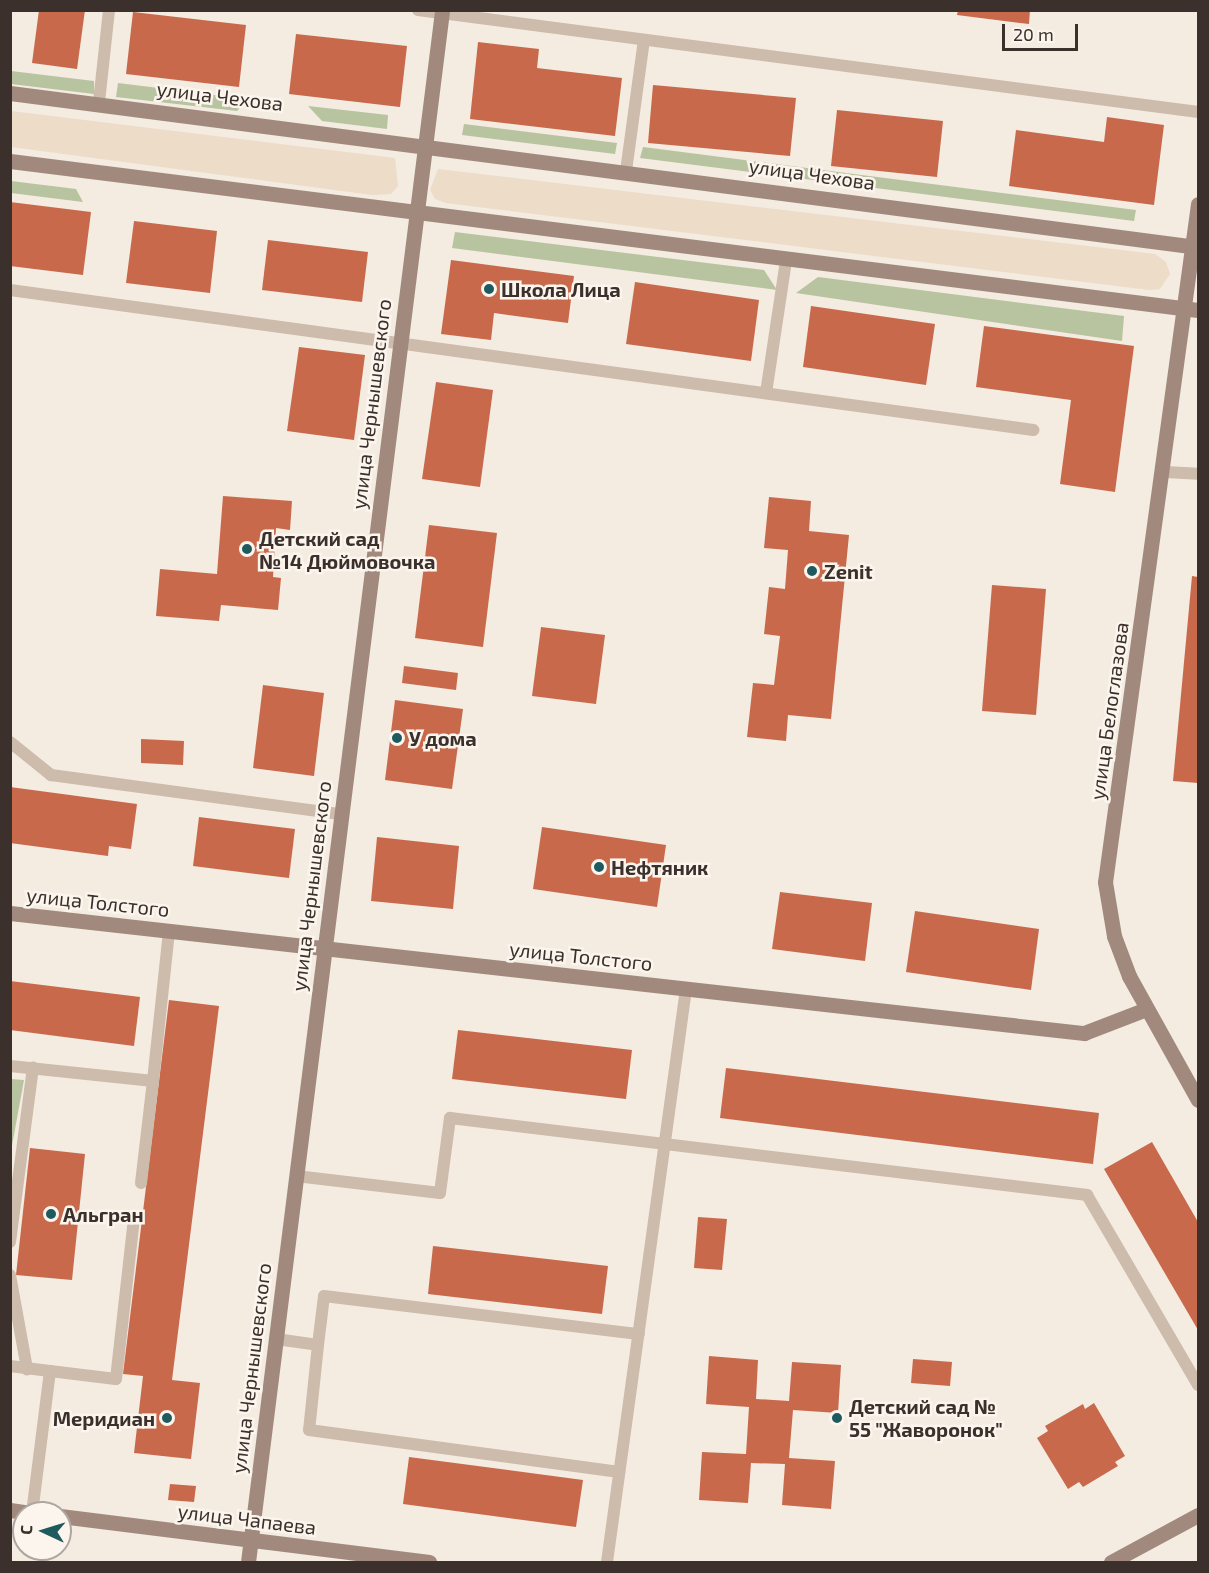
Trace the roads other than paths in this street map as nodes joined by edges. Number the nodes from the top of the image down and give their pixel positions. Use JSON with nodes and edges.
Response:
{"nodes":[{"id":1,"x":109,"y":10,"type":"edge"},
{"id":2,"x":418,"y":10,"type":"edge"},
{"id":3,"x":442,"y":12,"type":"edge"},
{"id":4,"x":644,"y":39,"type":"junction"},
{"id":5,"x":10,"y":93,"type":"edge"},
{"id":6,"x":99,"y":102,"type":"junction"},
{"id":7,"x":1198,"y":112,"type":"edge"},
{"id":8,"x":424,"y":144,"type":"junction"},
{"id":9,"x":10,"y":161,"type":"edge"},
{"id":10,"x":626,"y":171,"type":"junction"},
{"id":11,"x":1198,"y":204,"type":"edge"},
{"id":12,"x":416,"y":215,"type":"junction"},
{"id":13,"x":1196,"y":247,"type":"edge"},
{"id":14,"x":786,"y":260,"type":"junction"},
{"id":15,"x":10,"y":290,"type":"edge"},
{"id":16,"x":1191,"y":310,"type":"edge"},
{"id":17,"x":400,"y":343,"type":"junction"},
{"id":18,"x":766,"y":393,"type":"junction"},
{"id":19,"x":1033,"y":429,"type":"dead end"},
{"id":20,"x":1165,"y":472,"type":"junction"},
{"id":21,"x":1198,"y":474,"type":"edge"},
{"id":22,"x":10,"y":742,"type":"edge"},
{"id":23,"x":340,"y":814,"type":"junction"},
{"id":24,"x":10,"y":913,"type":"edge"},
{"id":25,"x":169,"y":931,"type":"junction"},
{"id":26,"x":324,"y":948,"type":"junction"},
{"id":27,"x":686,"y":989,"type":"junction"},
{"id":28,"x":1144,"y":1010,"type":"junction"},
{"id":29,"x":10,"y":1066,"type":"edge"},
{"id":30,"x":33,"y":1068,"type":"junction"},
{"id":31,"x":153,"y":1081,"type":"junction"},
{"id":32,"x":1198,"y":1100,"type":"edge"},
{"id":33,"x":665,"y":1144,"type":"junction"},
{"id":34,"x":296,"y":1176,"type":"junction"},
{"id":35,"x":141,"y":1183,"type":"dead end"},
{"id":36,"x":134,"y":1219,"type":"dead end"},
{"id":37,"x":10,"y":1242,"type":"edge"},
{"id":38,"x":10,"y":1275,"type":"edge"},
{"id":39,"x":639,"y":1334,"type":"junction"},
{"id":40,"x":276,"y":1339,"type":"junction"},
{"id":41,"x":318,"y":1344,"type":"junction"},
{"id":42,"x":10,"y":1366,"type":"edge"},
{"id":43,"x":27,"y":1369,"type":"junction"},
{"id":44,"x":50,"y":1371,"type":"junction"},
{"id":45,"x":1198,"y":1385,"type":"edge"},
{"id":46,"x":620,"y":1472,"type":"junction"},
{"id":47,"x":34,"y":1501,"type":"edge"},
{"id":48,"x":1198,"y":1515,"type":"edge"},
{"id":49,"x":72,"y":1518,"type":"edge"},
{"id":50,"x":251,"y":1540,"type":"junction"},
{"id":51,"x":248,"y":1563,"type":"edge"},
{"id":52,"x":429,"y":1563,"type":"edge"},
{"id":53,"x":607,"y":1563,"type":"edge"},
{"id":54,"x":1111,"y":1563,"type":"edge"}],
"edges":[{"from":1,"to":6,"type":"lane"},
{"from":2,"to":3,"type":"lane"},
{"from":3,"to":4,"type":"lane"},
{"from":3,"to":8,"type":"street"},
{"from":4,"to":7,"type":"lane"},
{"from":4,"to":10,"type":"lane"},
{"from":5,"to":6,"type":"street","name":"улица Чехова"},
{"from":6,"to":8,"type":"street","name":"улица Чехова"},
{"from":8,"to":10,"type":"street","name":"улица Чехова"},
{"from":8,"to":12,"type":"street"},
{"from":9,"to":12,"type":"street"},
{"from":10,"to":13,"type":"street","name":"улица Чехова"},
{"from":11,"to":13,"type":"street"},
{"from":12,"to":14,"type":"street"},
{"from":12,"to":17,"type":"street","name":"улица Чернышевского"},
{"from":13,"to":16,"type":"street"},
{"from":14,"to":16,"type":"street"},
{"from":14,"to":18,"type":"lane"},
{"from":15,"to":17,"type":"lane"},
{"from":16,"to":20,"type":"street","name":"улица Белоглазова"},
{"from":17,"to":18,"type":"lane"},
{"from":17,"to":23,"type":"street","name":"улица Чернышевского"},
{"from":18,"to":19,"type":"lane"},
{"from":20,"to":21,"type":"lane"},
{"from":20,"to":28,"type":"street","name":"улица Белоглазова"},
{"from":22,"to":23,"type":"lane"},
{"from":23,"to":26,"type":"street","name":"улица Чернышевского"},
{"from":24,"to":25,"type":"street","name":"улица Толстого"},
{"from":25,"to":26,"type":"street","name":"улица Толстого"},
{"from":25,"to":31,"type":"lane"},
{"from":26,"to":27,"type":"street","name":"улица Толстого"},
{"from":26,"to":34,"type":"street","name":"улица Чернышевского"},
{"from":27,"to":28,"type":"street","name":"улица Толстого"},
{"from":27,"to":33,"type":"lane"},
{"from":28,"to":32,"type":"street","name":"улица Белоглазова"},
{"from":29,"to":30,"type":"lane"},
{"from":30,"to":31,"type":"lane"},
{"from":30,"to":37,"type":"lane"},
{"from":31,"to":35,"type":"lane"},
{"from":33,"to":34,"type":"lane"},
{"from":33,"to":39,"type":"lane"},
{"from":33,"to":45,"type":"lane"},
{"from":34,"to":40,"type":"street","name":"улица Чернышевского"},
{"from":36,"to":44,"type":"lane"},
{"from":38,"to":43,"type":"lane"},
{"from":39,"to":41,"type":"lane"},
{"from":39,"to":46,"type":"lane"},
{"from":40,"to":41,"type":"lane"},
{"from":40,"to":50,"type":"street","name":"улица Чернышевского"},
{"from":41,"to":46,"type":"lane"},
{"from":42,"to":43,"type":"lane"},
{"from":43,"to":44,"type":"lane"},
{"from":44,"to":47,"type":"lane"},
{"from":46,"to":53,"type":"lane"},
{"from":48,"to":54,"type":"street"},
{"from":49,"to":50,"type":"street","name":"улица Чапаева"},
{"from":50,"to":51,"type":"street","name":"улица Чернышевского"},
{"from":50,"to":52,"type":"street","name":"улица Чапаева"}]}
